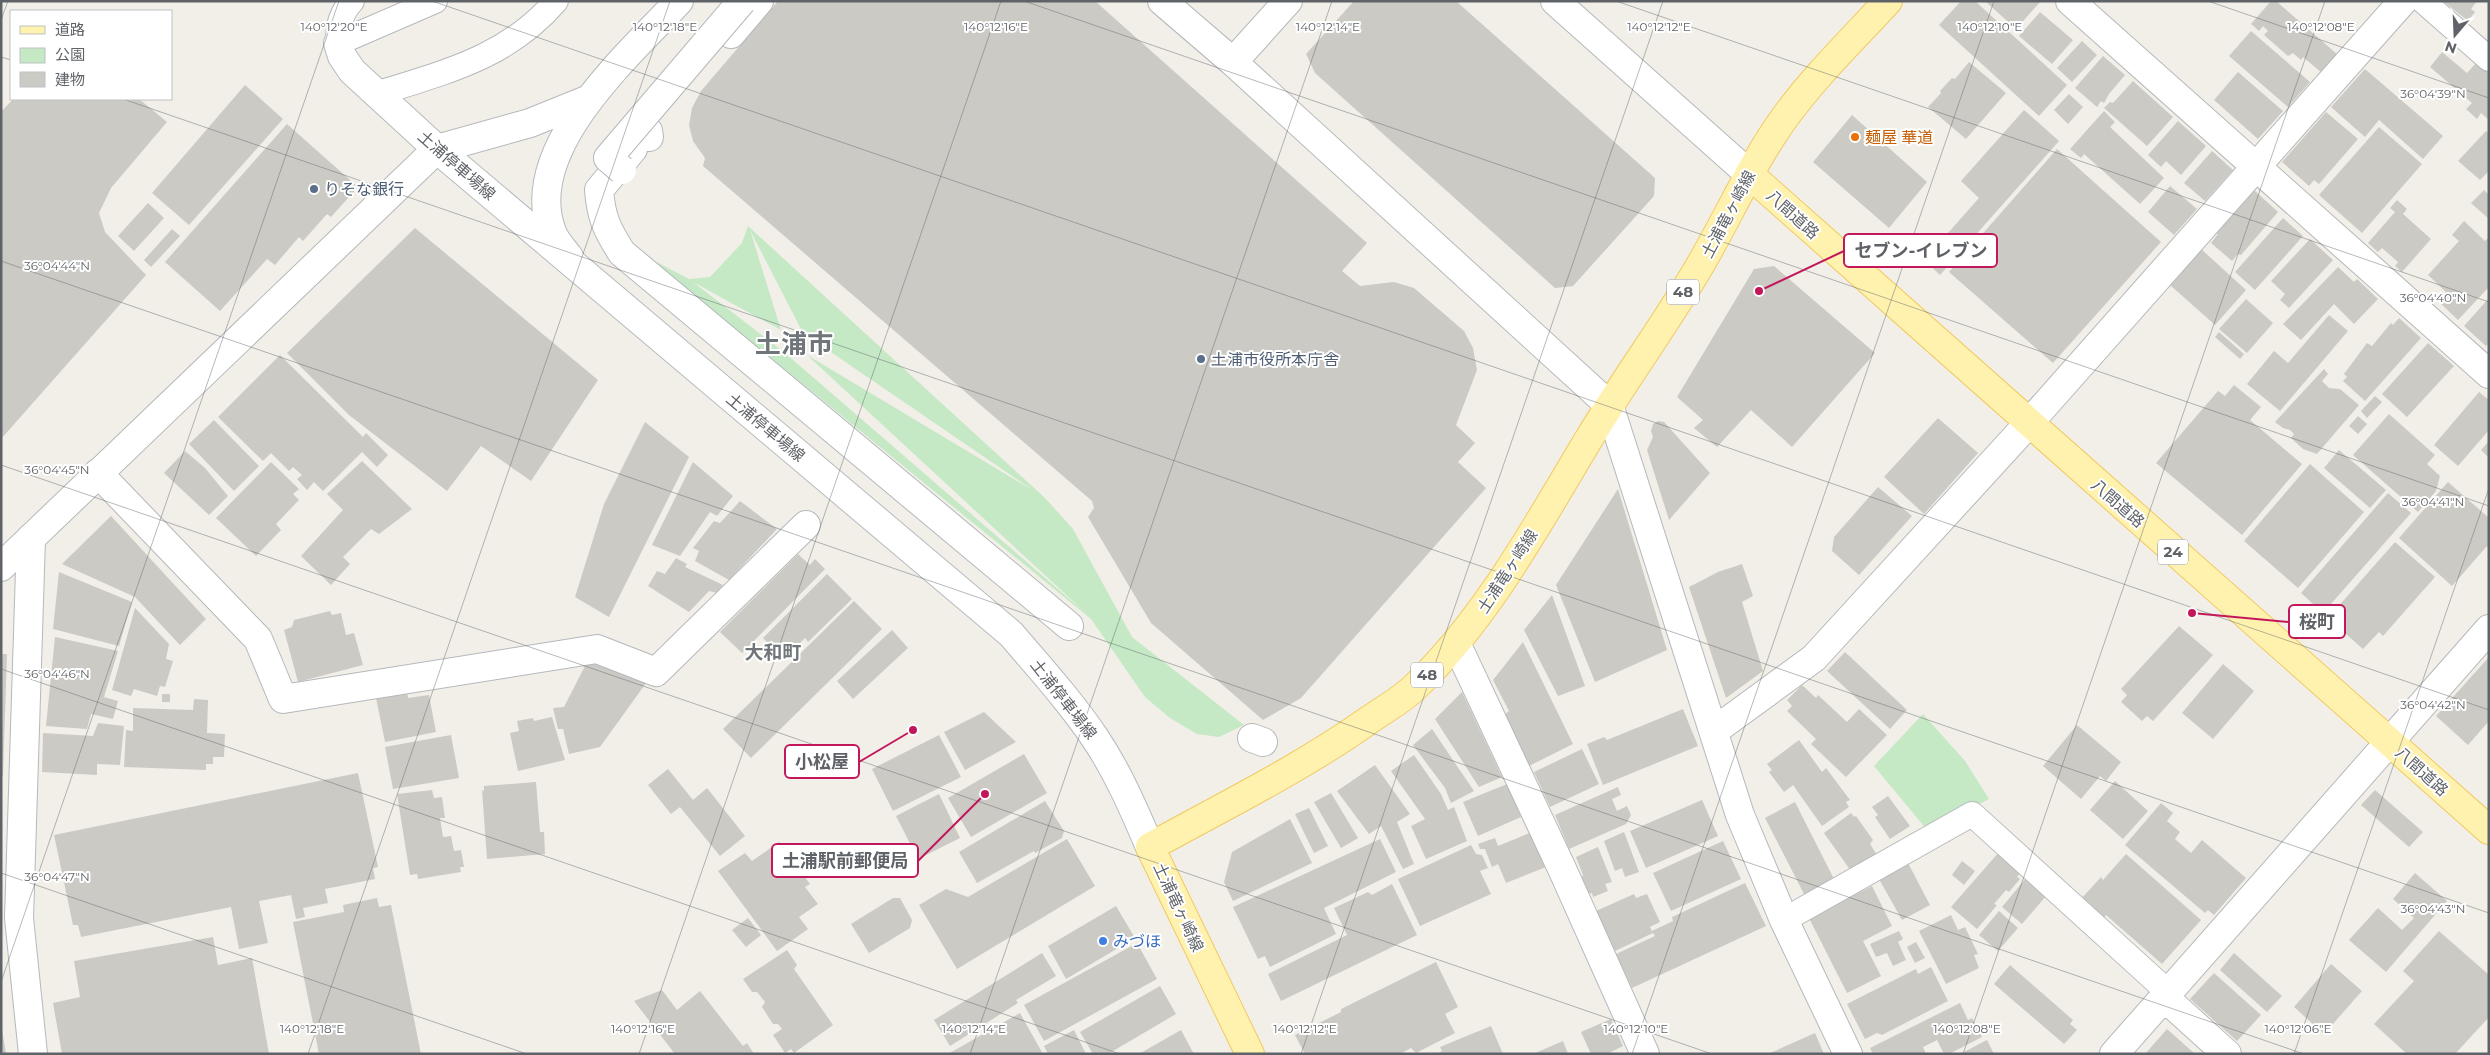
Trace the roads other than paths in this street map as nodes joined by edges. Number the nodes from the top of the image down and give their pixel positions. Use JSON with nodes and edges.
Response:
{"nodes":[{"id":1,"x":352,"y":1,"type":"edge"},
{"id":2,"x":435,"y":1,"type":"edge"},
{"id":3,"x":556,"y":1,"type":"edge"},
{"id":4,"x":679,"y":1,"type":"edge"},
{"id":5,"x":742,"y":1,"type":"edge"},
{"id":6,"x":759,"y":1,"type":"edge"},
{"id":7,"x":1162,"y":1,"type":"edge"},
{"id":8,"x":1288,"y":1,"type":"edge"},
{"id":9,"x":1555,"y":1,"type":"edge"},
{"id":10,"x":1888,"y":1,"type":"edge"},
{"id":11,"x":2070,"y":1,"type":"edge"},
{"id":12,"x":2403,"y":1,"type":"edge"},
{"id":13,"x":2423,"y":1,"type":"edge"},
{"id":14,"x":338,"y":43,"type":"junction"},
{"id":15,"x":2489,"y":59,"type":"edge"},
{"id":16,"x":1233,"y":62,"type":"junction"},
{"id":17,"x":376,"y":94,"type":"junction"},
{"id":18,"x":587,"y":100,"type":"junction"},
{"id":19,"x":437,"y":149,"type":"junction"},
{"id":20,"x":2256,"y":166,"type":"junction"},
{"id":21,"x":622,"y":170,"type":"dead end"},
{"id":22,"x":1749,"y":174,"type":"junction"},
{"id":23,"x":574,"y":264,"type":"junction"},
{"id":24,"x":2489,"y":374,"type":"edge"},
{"id":25,"x":1610,"y":405,"type":"junction"},
{"id":26,"x":2028,"y":424,"type":"junction"},
{"id":27,"x":98,"y":472,"type":"junction"},
{"id":28,"x":806,"y":525,"type":"dead end"},
{"id":29,"x":31,"y":538,"type":"junction"},
{"id":30,"x":1,"y":567,"type":"edge"},
{"id":31,"x":1069,"y":626,"type":"dead end"},
{"id":32,"x":2489,"y":630,"type":"edge"},
{"id":33,"x":1456,"y":643,"type":"junction"},
{"id":34,"x":1714,"y":731,"type":"junction"},
{"id":35,"x":2389,"y":742,"type":"junction"},
{"id":36,"x":2489,"y":830,"type":"edge"},
{"id":37,"x":1150,"y":847,"type":"junction"},
{"id":38,"x":1784,"y":920,"type":"junction"},
{"id":39,"x":2166,"y":994,"type":"junction"},
{"id":40,"x":33,"y":1054,"type":"edge"},
{"id":41,"x":1250,"y":1054,"type":"edge"},
{"id":42,"x":1645,"y":1054,"type":"edge"},
{"id":43,"x":1848,"y":1054,"type":"edge"},
{"id":44,"x":2114,"y":1054,"type":"edge"},
{"id":45,"x":2227,"y":1054,"type":"edge"}],
"edges":[{"from":1,"to":14,"type":"lane"},
{"from":2,"to":14,"type":"lane"},
{"from":3,"to":17,"type":"lane"},
{"from":4,"to":18,"type":"street"},
{"from":5,"to":21,"type":"street","bridge":true},
{"from":6,"to":31,"type":"street"},
{"from":7,"to":16,"type":"street"},
{"from":8,"to":16,"type":"street"},
{"from":9,"to":22,"type":"street"},
{"from":10,"to":22,"type":"main road","name":"土浦竜ヶ崎線","number":"48"},
{"from":11,"to":20,"type":"street"},
{"from":12,"to":20,"type":"street"},
{"from":13,"to":15,"type":"lane"},
{"from":14,"to":17,"type":"street","name":"土浦停車場線"},
{"from":16,"to":25,"type":"street"},
{"from":17,"to":19,"type":"street","name":"土浦停車場線"},
{"from":18,"to":19,"type":"street"},
{"from":18,"to":23,"type":"street"},
{"from":19,"to":23,"type":"street","name":"土浦停車場線"},
{"from":19,"to":27,"type":"street"},
{"from":20,"to":24,"type":"street"},
{"from":20,"to":26,"type":"street"},
{"from":22,"to":25,"type":"main road","name":"土浦竜ヶ崎線","number":"48"},
{"from":22,"to":26,"type":"main road","name":"八間道路","number":"24"},
{"from":23,"to":37,"type":"street","name":"土浦停車場線"},
{"from":25,"to":33,"type":"main road","name":"土浦竜ヶ崎線","number":"48"},
{"from":25,"to":34,"type":"street"},
{"from":26,"to":34,"type":"street"},
{"from":26,"to":35,"type":"main road","name":"八間道路","number":"24"},
{"from":27,"to":28,"type":"street"},
{"from":27,"to":29,"type":"street"},
{"from":29,"to":30,"type":"street"},
{"from":29,"to":40,"type":"street"},
{"from":32,"to":35,"type":"street"},
{"from":33,"to":37,"type":"main road","name":"土浦竜ヶ崎線","number":"48"},
{"from":33,"to":42,"type":"street"},
{"from":34,"to":38,"type":"street"},
{"from":35,"to":36,"type":"main road","name":"八間道路","number":"24"},
{"from":35,"to":39,"type":"street"},
{"from":37,"to":41,"type":"main road","name":"土浦竜ヶ崎線"},
{"from":38,"to":39,"type":"lane"},
{"from":38,"to":43,"type":"street"},
{"from":39,"to":44,"type":"street"},
{"from":39,"to":45,"type":"street"}]}
